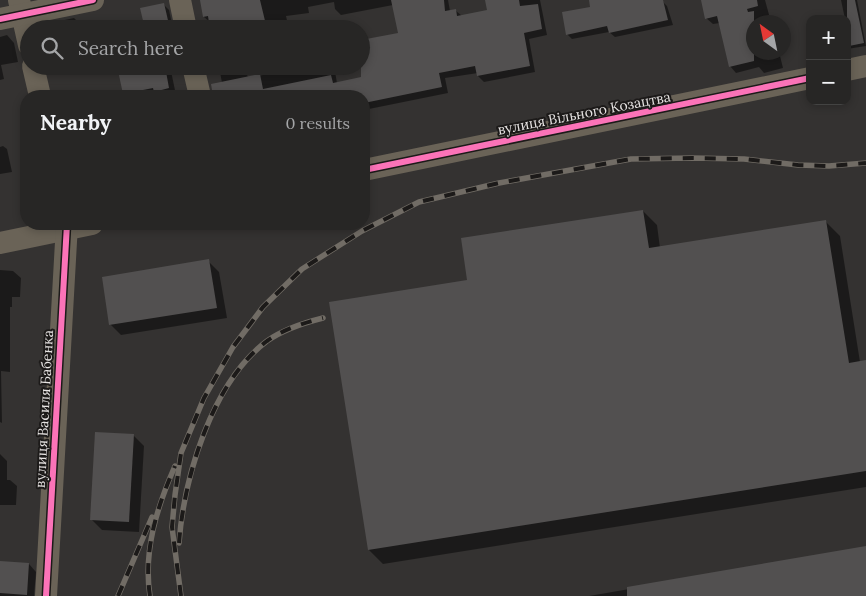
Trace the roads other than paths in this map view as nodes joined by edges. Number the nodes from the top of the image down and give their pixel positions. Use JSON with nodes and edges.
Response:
{"nodes":[{"id":1,"x":93,"y":0,"type":"edge"},
{"id":2,"x":180,"y":0,"type":"edge"},
{"id":3,"x":21,"y":7,"type":"edge"},
{"id":4,"x":0,"y":19,"type":"edge"},
{"id":5,"x":24,"y":20,"type":"edge"},
{"id":6,"x":184,"y":20,"type":"edge"},
{"id":7,"x":866,"y":66,"type":"edge"},
{"id":8,"x":851,"y":69,"type":"edge"},
{"id":9,"x":35,"y":75,"type":"edge"},
{"id":10,"x":195,"y":75,"type":"edge"},
{"id":11,"x":806,"y":79,"type":"edge"},
{"id":12,"x":39,"y":90,"type":"edge"},
{"id":13,"x":199,"y":90,"type":"edge"},
{"id":14,"x":370,"y":169,"type":"edge"},
{"id":15,"x":51,"y":230,"type":"edge"},
{"id":16,"x":67,"y":230,"type":"edge"},
{"id":17,"x":0,"y":243,"type":"edge"},
{"id":18,"x":46,"y":596,"type":"edge"}],
"edges":[{"from":1,"to":3,"type":"street"},
{"from":2,"to":6,"type":"street"},
{"from":3,"to":4,"type":"street"},
{"from":3,"to":5,"type":"street"},
{"from":7,"to":8,"type":"street"},
{"from":9,"to":12,"type":"street"},
{"from":10,"to":13,"type":"street"},
{"from":11,"to":14,"type":"street","name":"вулиця Вільного Козацтва"},
{"from":15,"to":17,"type":"street"},
{"from":16,"to":18,"type":"street","name":"вулиця Василя Бабенка"}]}
